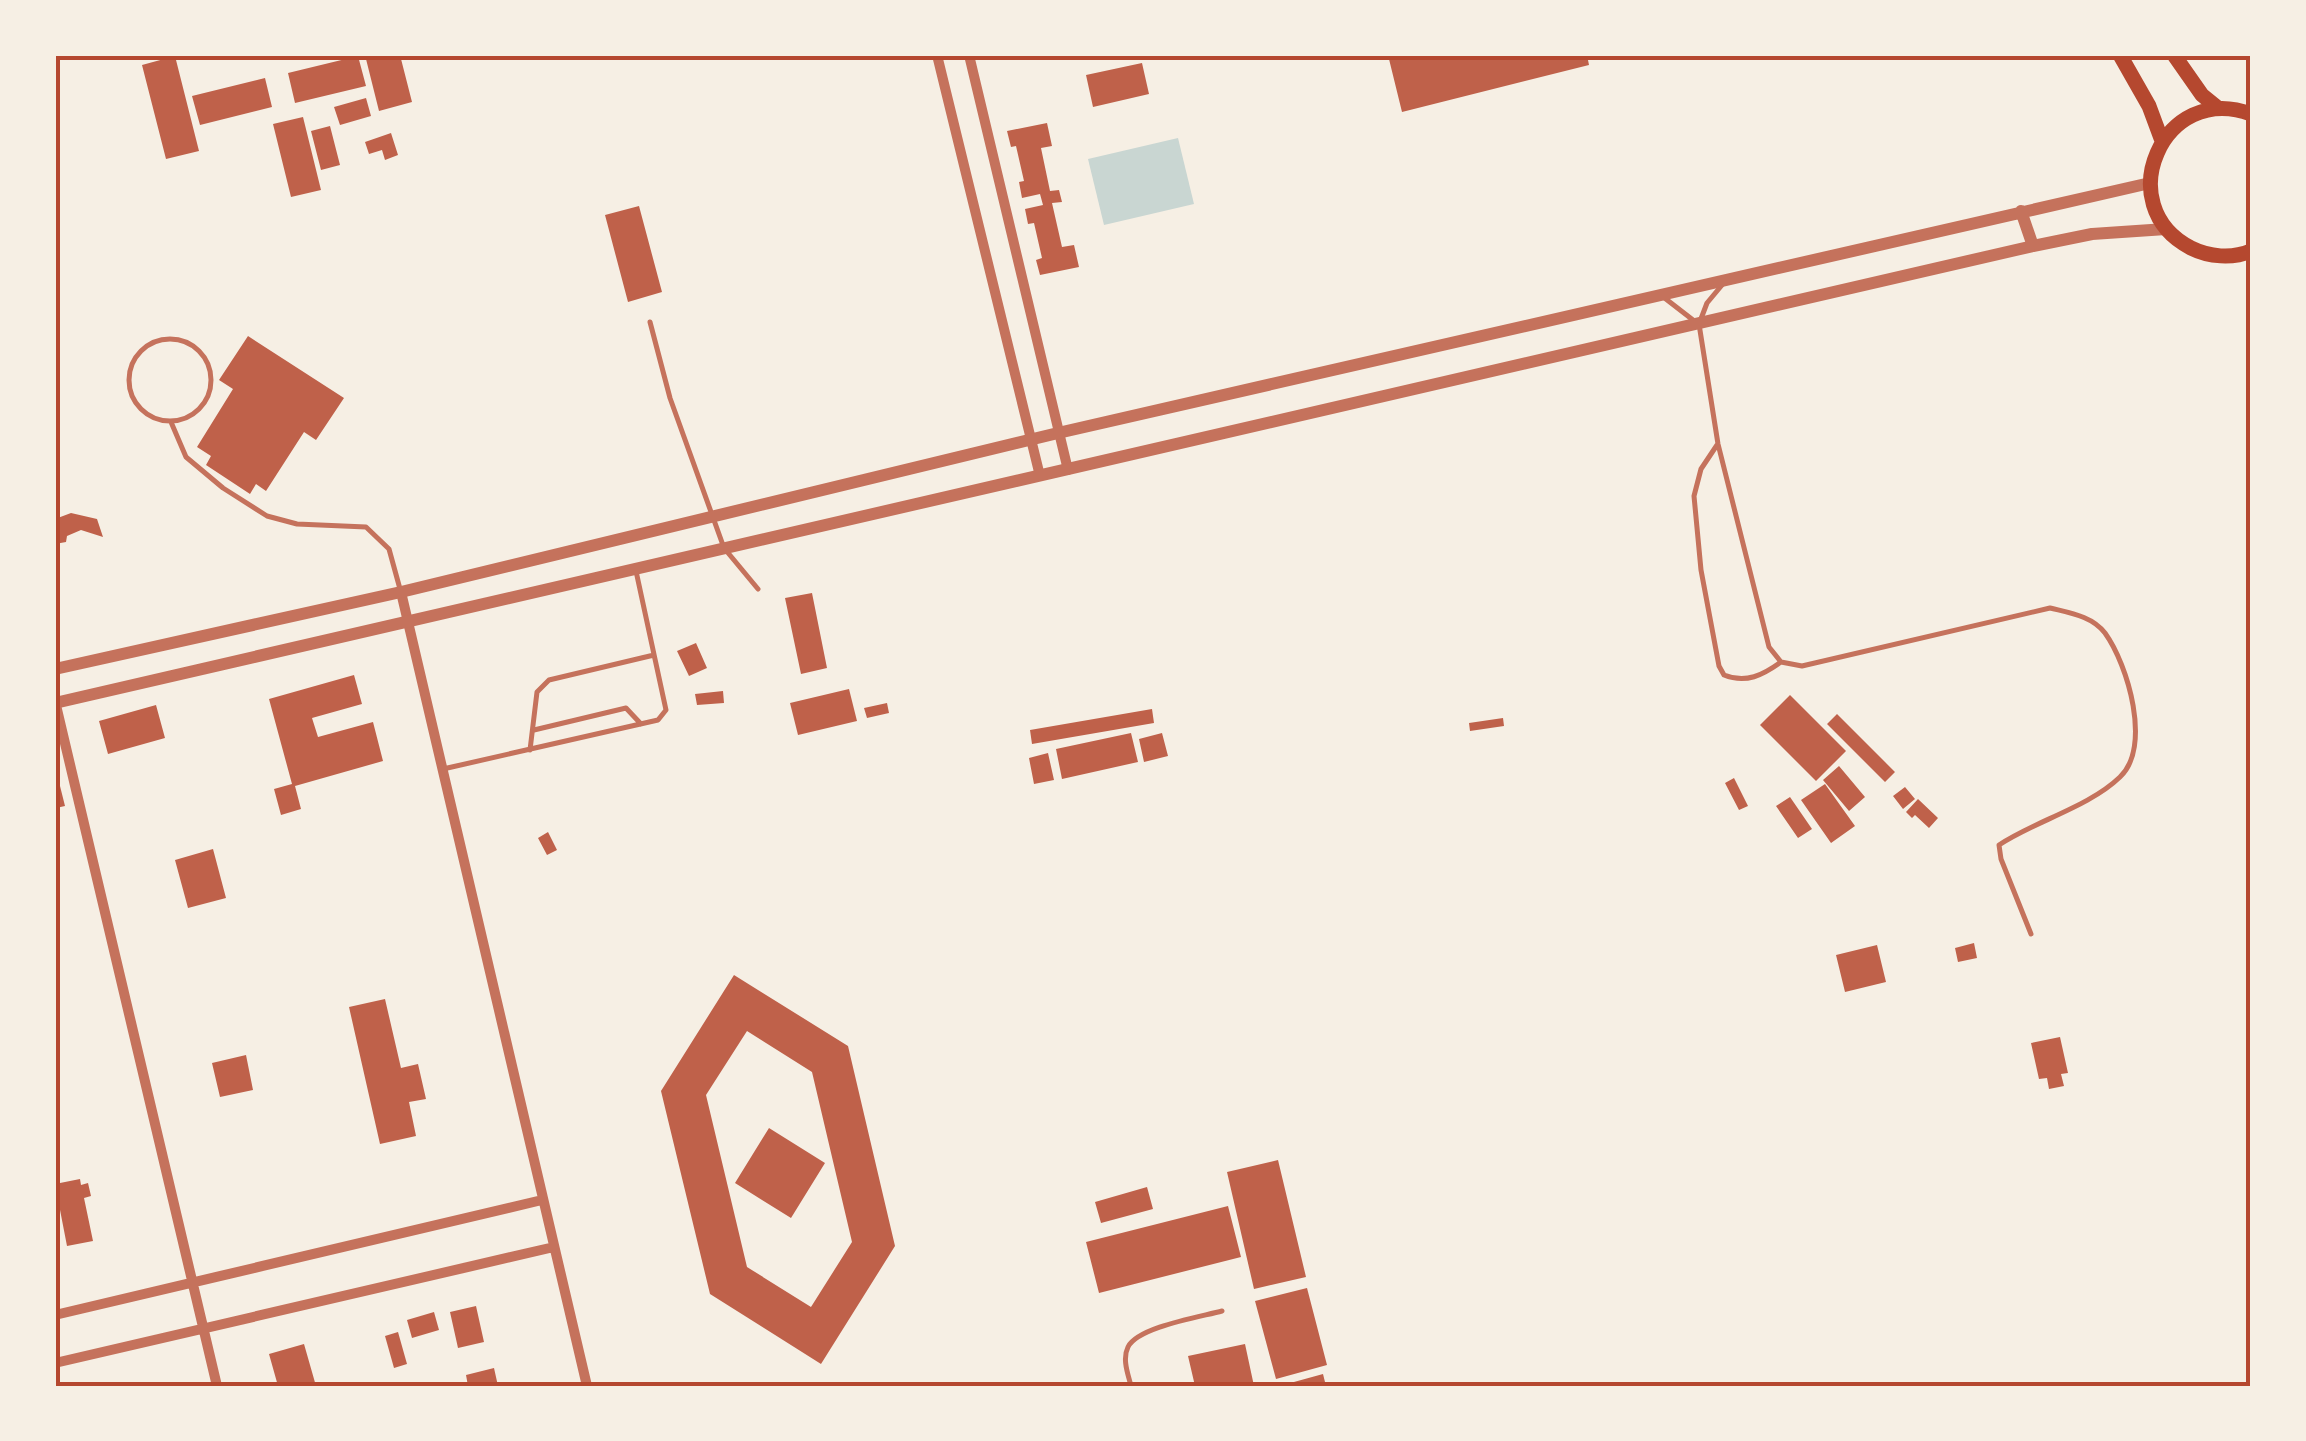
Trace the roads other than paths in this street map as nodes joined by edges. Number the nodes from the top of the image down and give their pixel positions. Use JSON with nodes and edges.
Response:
{"nodes":[{"id":1,"x":937,"y":55,"type":"edge"},
{"id":2,"x":969,"y":55,"type":"edge"},
{"id":3,"x":2120,"y":55,"type":"edge"},
{"id":4,"x":2174,"y":55,"type":"edge"},
{"id":5,"x":2218,"y":108,"type":"junction"},
{"id":6,"x":2251,"y":114,"type":"edge"},
{"id":7,"x":2162,"y":141,"type":"junction"},
{"id":8,"x":2150,"y":183,"type":"junction"},
{"id":9,"x":2021,"y":211,"type":"junction"},
{"id":10,"x":2166,"y":228,"type":"junction"},
{"id":11,"x":2033,"y":246,"type":"junction"},
{"id":12,"x":2251,"y":250,"type":"edge"},
{"id":13,"x":1727,"y":278,"type":"junction"},
{"id":14,"x":1660,"y":294,"type":"junction"},
{"id":15,"x":650,"y":322,"type":"dead end"},
{"id":16,"x":1698,"y":324,"type":"junction"},
{"id":17,"x":170,"y":422,"type":"junction"},
{"id":18,"x":1058,"y":432,"type":"junction"},
{"id":19,"x":1032,"y":439,"type":"junction"},
{"id":20,"x":1718,"y":444,"type":"junction"},
{"id":21,"x":1068,"y":470,"type":"junction"},
{"id":22,"x":1040,"y":476,"type":"junction"},
{"id":23,"x":713,"y":514,"type":"junction"},
{"id":24,"x":724,"y":548,"type":"junction"},
{"id":25,"x":636,"y":571,"type":"junction"},
{"id":26,"x":758,"y":589,"type":"dead end"},
{"id":27,"x":400,"y":592,"type":"junction"},
{"id":28,"x":408,"y":622,"type":"junction"},
{"id":29,"x":654,"y":655,"type":"junction"},
{"id":30,"x":1782,"y":662,"type":"junction"},
{"id":31,"x":55,"y":670,"type":"edge"},
{"id":32,"x":55,"y":702,"type":"edge"},
{"id":33,"x":641,"y":724,"type":"junction"},
{"id":34,"x":534,"y":730,"type":"junction"},
{"id":35,"x":530,"y":750,"type":"junction"},
{"id":36,"x":443,"y":769,"type":"junction"},
{"id":37,"x":2031,"y":934,"type":"dead end"},
{"id":38,"x":542,"y":1200,"type":"junction"},
{"id":39,"x":554,"y":1247,"type":"junction"},
{"id":40,"x":193,"y":1280,"type":"junction"},
{"id":41,"x":1222,"y":1311,"type":"dead end"},
{"id":42,"x":55,"y":1315,"type":"edge"},
{"id":43,"x":204,"y":1329,"type":"junction"},
{"id":44,"x":55,"y":1363,"type":"edge"},
{"id":45,"x":217,"y":1386,"type":"edge"},
{"id":46,"x":587,"y":1386,"type":"edge"},
{"id":47,"x":1131,"y":1386,"type":"edge"}],
"edges":[{"from":1,"to":19,"type":"street"},
{"from":2,"to":18,"type":"street"},
{"from":3,"to":7,"type":"highway"},
{"from":4,"to":5,"type":"highway"},
{"from":5,"to":6,"type":"highway"},
{"from":5,"to":7,"type":"highway"},
{"from":7,"to":8,"type":"highway"},
{"from":8,"to":9,"type":"street"},
{"from":8,"to":10,"type":"highway"},
{"from":9,"to":11,"type":"street"},
{"from":9,"to":13,"type":"street"},
{"from":10,"to":11,"type":"street"},
{"from":10,"to":12,"type":"highway"},
{"from":11,"to":16,"type":"street"},
{"from":13,"to":14,"type":"street"},
{"from":13,"to":16,"type":"lane"},
{"from":14,"to":16,"type":"lane"},
{"from":14,"to":18,"type":"street"},
{"from":15,"to":23,"type":"lane"},
{"from":16,"to":20,"type":"lane"},
{"from":16,"to":21,"type":"street"},
{"from":17,"to":17,"type":"lane"},
{"from":17,"to":27,"type":"lane"},
{"from":18,"to":19,"type":"street"},
{"from":18,"to":21,"type":"street"},
{"from":19,"to":22,"type":"street"},
{"from":19,"to":23,"type":"street"},
{"from":20,"to":30,"type":"lane"},
{"from":20,"to":30,"type":"lane"},
{"from":21,"to":22,"type":"street"},
{"from":22,"to":24,"type":"street"},
{"from":23,"to":24,"type":"lane"},
{"from":23,"to":27,"type":"street"},
{"from":24,"to":25,"type":"street"},
{"from":24,"to":26,"type":"lane"},
{"from":25,"to":28,"type":"street"},
{"from":25,"to":29,"type":"lane"},
{"from":27,"to":28,"type":"street"},
{"from":27,"to":31,"type":"street"},
{"from":28,"to":32,"type":"street"},
{"from":28,"to":36,"type":"street"},
{"from":29,"to":33,"type":"lane"},
{"from":29,"to":34,"type":"lane"},
{"from":30,"to":37,"type":"lane"},
{"from":32,"to":40,"type":"street"},
{"from":33,"to":34,"type":"lane"},
{"from":33,"to":35,"type":"lane"},
{"from":34,"to":35,"type":"lane"},
{"from":35,"to":36,"type":"lane"},
{"from":36,"to":38,"type":"street"},
{"from":38,"to":39,"type":"street"},
{"from":38,"to":40,"type":"street"},
{"from":39,"to":43,"type":"street"},
{"from":39,"to":46,"type":"street"},
{"from":40,"to":42,"type":"street"},
{"from":40,"to":43,"type":"street"},
{"from":41,"to":47,"type":"lane"},
{"from":43,"to":44,"type":"street"},
{"from":43,"to":45,"type":"street"}]}
